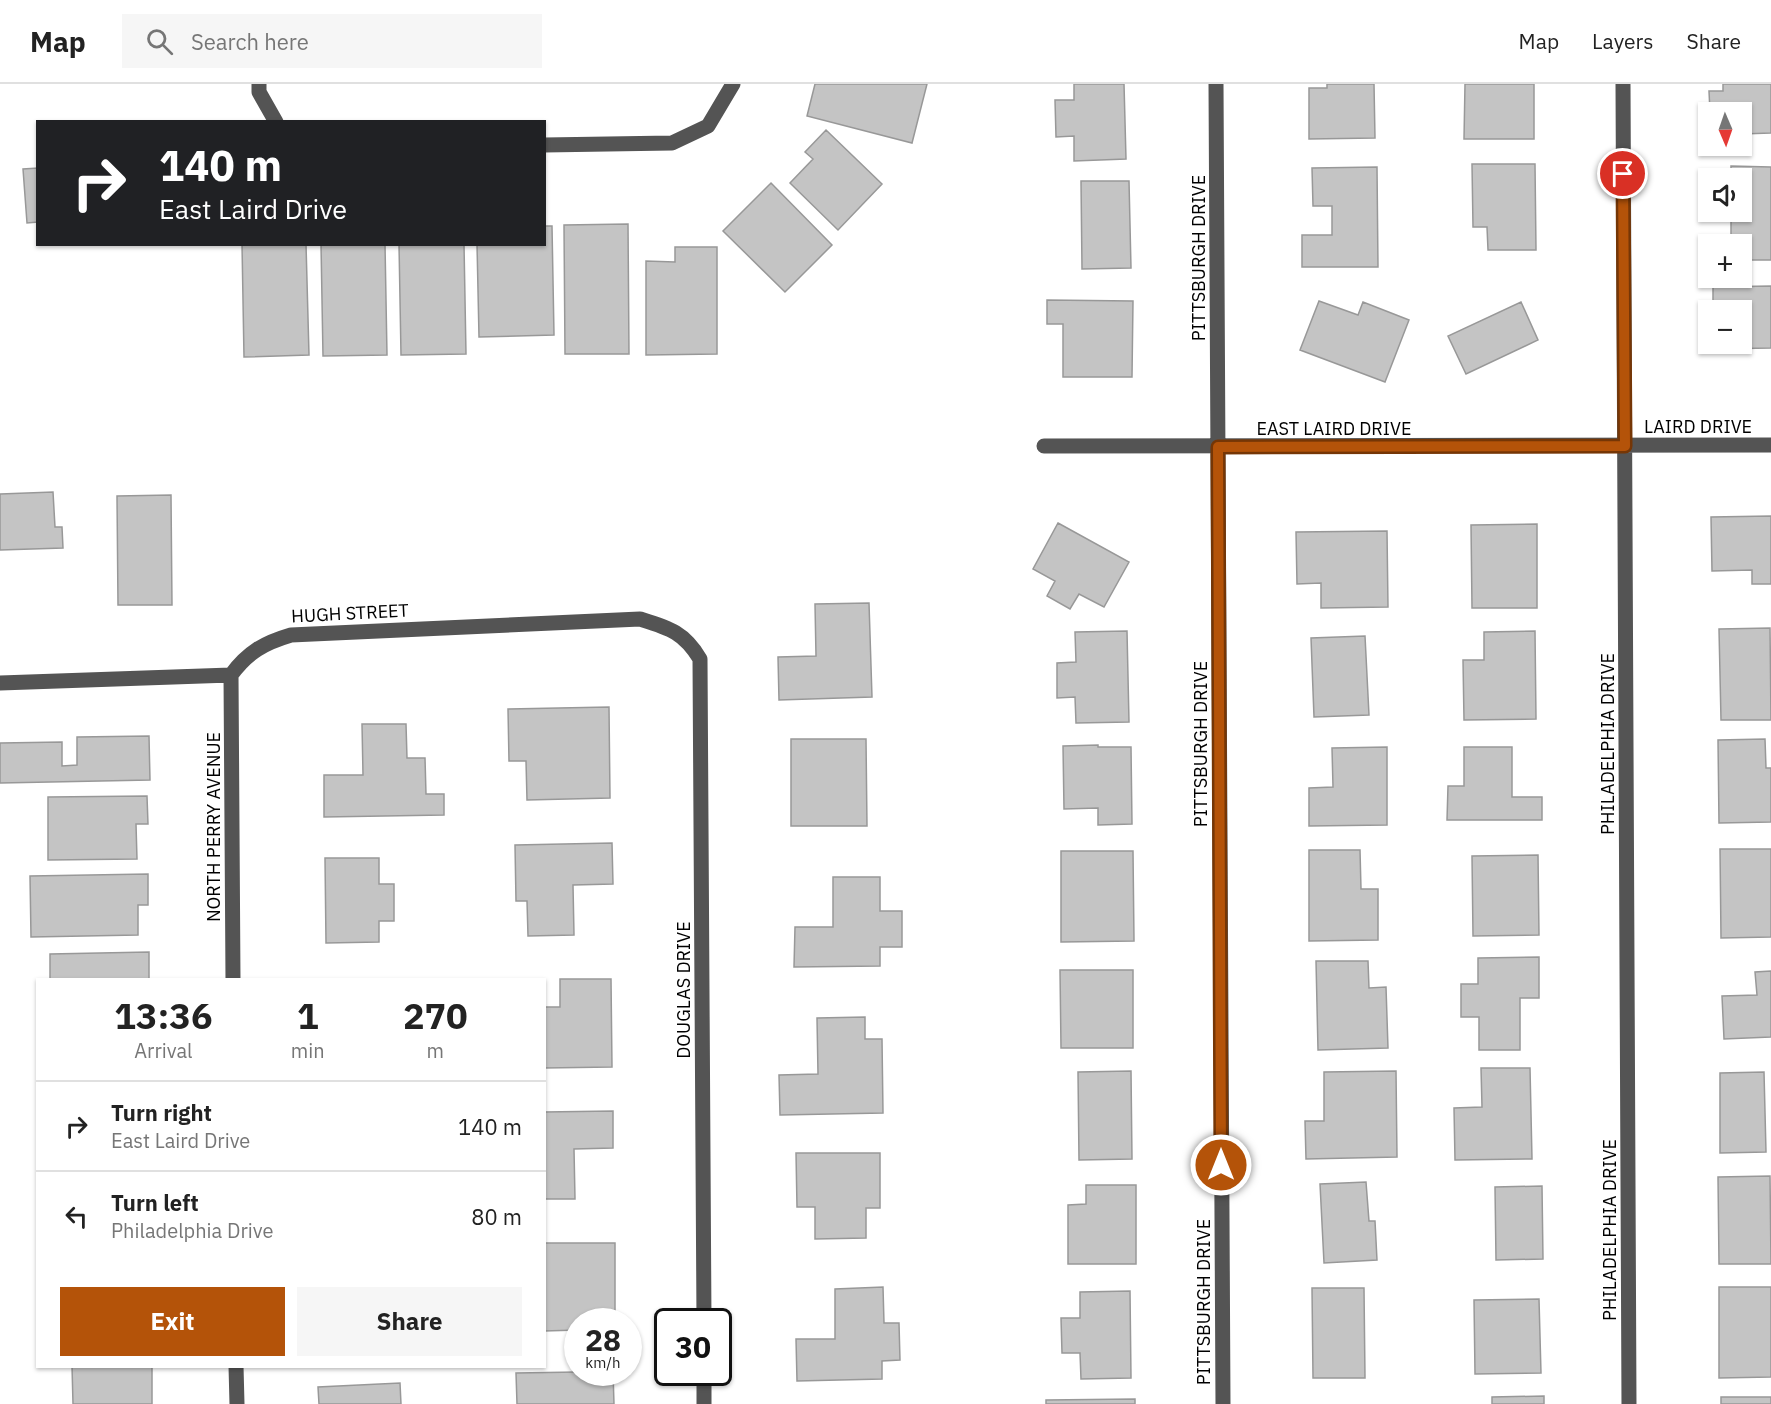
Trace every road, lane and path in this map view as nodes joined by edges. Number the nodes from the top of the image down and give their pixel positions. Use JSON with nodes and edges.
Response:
{"nodes":[{"id":1,"x":259,"y":84,"type":"edge"},
{"id":2,"x":734,"y":84,"type":"edge"},
{"id":3,"x":1216,"y":84,"type":"edge"},
{"id":4,"x":1623,"y":84,"type":"edge"},
{"id":5,"x":275,"y":120,"type":"edge"},
{"id":6,"x":546,"y":145,"type":"edge"},
{"id":7,"x":1771,"y":445,"type":"edge"},
{"id":8,"x":1044,"y":446,"type":"dead end"},
{"id":9,"x":1625,"y":446,"type":"junction"},
{"id":10,"x":1218,"y":447,"type":"junction"},
{"id":11,"x":700,"y":659,"type":"joint"},
{"id":12,"x":231,"y":675,"type":"junction"},
{"id":13,"x":0,"y":682,"type":"edge"},
{"id":14,"x":233,"y":978,"type":"edge"},
{"id":15,"x":704,"y":1308,"type":"edge"},
{"id":16,"x":236,"y":1368,"type":"edge"},
{"id":17,"x":704,"y":1386,"type":"edge"},
{"id":18,"x":237,"y":1404,"type":"edge"},
{"id":19,"x":704,"y":1404,"type":"edge"},
{"id":20,"x":1222,"y":1404,"type":"edge"},
{"id":21,"x":1629,"y":1404,"type":"edge"}],
"edges":[{"from":1,"to":5,"type":"street"},
{"from":2,"to":6,"type":"street"},
{"from":3,"to":10,"type":"street","name":"PITTSBURGH DRIVE"},
{"from":4,"to":9,"type":"street","name":"PHILADELPHIA DRIVE"},
{"from":7,"to":9,"type":"street","name":"LAIRD DRIVE"},
{"from":8,"to":10,"type":"street","name":"EAST LAIRD DRIVE"},
{"from":9,"to":10,"type":"street","name":"EAST LAIRD DRIVE"},
{"from":9,"to":21,"type":"street","name":"PHILADELPHIA DRIVE"},
{"from":10,"to":20,"type":"street","name":"PITTSBURGH DRIVE"},
{"from":11,"to":12,"type":"street","name":"HUGH STREET"},
{"from":11,"to":15,"type":"street","name":"DOUGLAS DRIVE"},
{"from":12,"to":13,"type":"street"},
{"from":12,"to":14,"type":"street","name":"NORTH PERRY AVENUE"},
{"from":16,"to":18,"type":"street"},
{"from":17,"to":19,"type":"street"}]}
